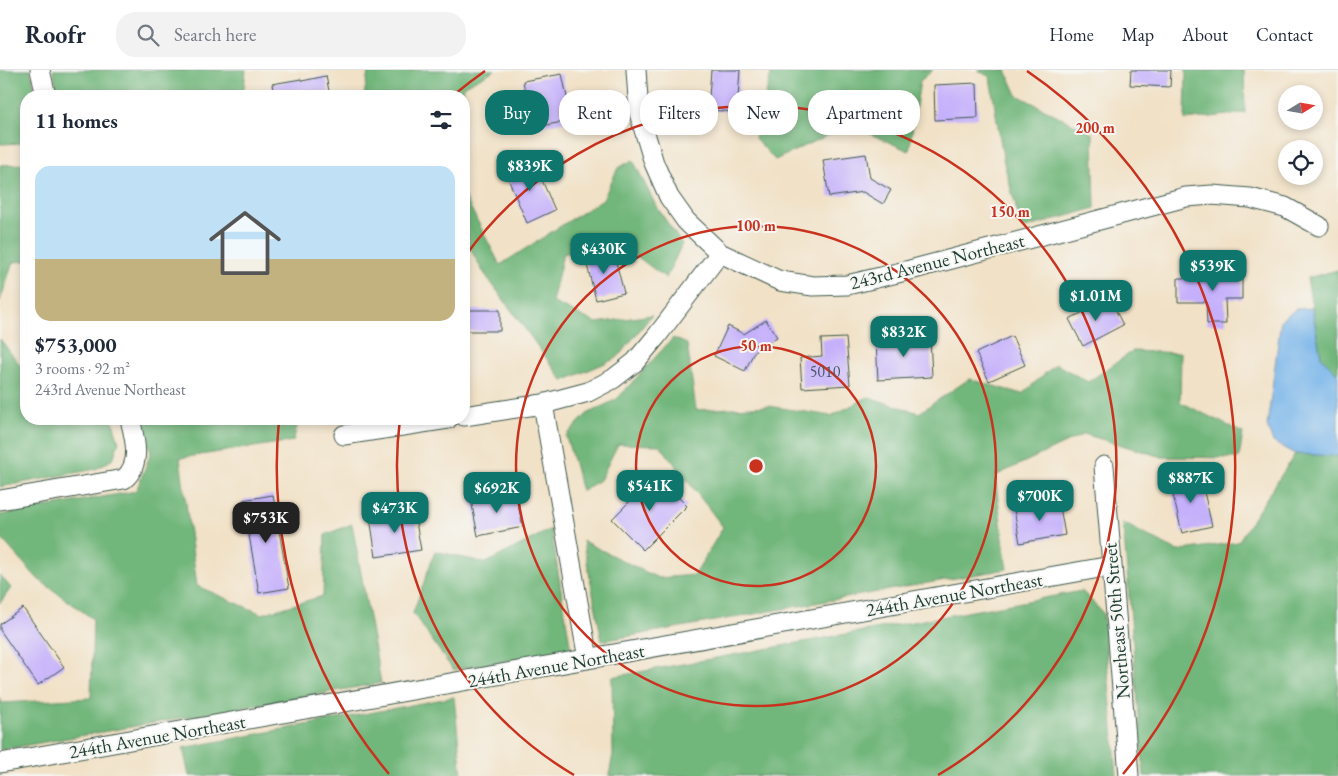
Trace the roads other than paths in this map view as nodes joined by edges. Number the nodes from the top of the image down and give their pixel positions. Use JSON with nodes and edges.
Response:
{"nodes":[{"id":1,"x":40,"y":70,"type":"edge"},
{"id":2,"x":636,"y":70,"type":"edge"},
{"id":3,"x":45,"y":90,"type":"edge"},
{"id":4,"x":1319,"y":226,"type":"dead end"},
{"id":5,"x":720,"y":253,"type":"junction"},
{"id":6,"x":543,"y":404,"type":"junction"},
{"id":7,"x":470,"y":415,"type":"edge"},
{"id":8,"x":132,"y":425,"type":"edge"},
{"id":9,"x":409,"y":425,"type":"edge"},
{"id":10,"x":344,"y":435,"type":"dead end"},
{"id":11,"x":1104,"y":466,"type":"dead end"},
{"id":12,"x":0,"y":500,"type":"edge"},
{"id":13,"x":1111,"y":566,"type":"junction"},
{"id":14,"x":588,"y":659,"type":"junction"},
{"id":15,"x":0,"y":764,"type":"edge"},
{"id":16,"x":1129,"y":776,"type":"edge"}],
"edges":[{"from":1,"to":3,"type":"street"},
{"from":2,"to":5,"type":"street","name":"243rd Avenue Northeast"},
{"from":4,"to":5,"type":"street","name":"243rd Avenue Northeast"},
{"from":5,"to":6,"type":"street"},
{"from":6,"to":7,"type":"street"},
{"from":6,"to":14,"type":"street"},
{"from":8,"to":12,"type":"street"},
{"from":9,"to":10,"type":"street"},
{"from":11,"to":13,"type":"street","name":"Northeast 50th Street"},
{"from":13,"to":14,"type":"street","name":"244th Avenue Northeast"},
{"from":13,"to":16,"type":"street","name":"Northeast 50th Street"},
{"from":14,"to":15,"type":"street","name":"244th Avenue Northeast"}]}
